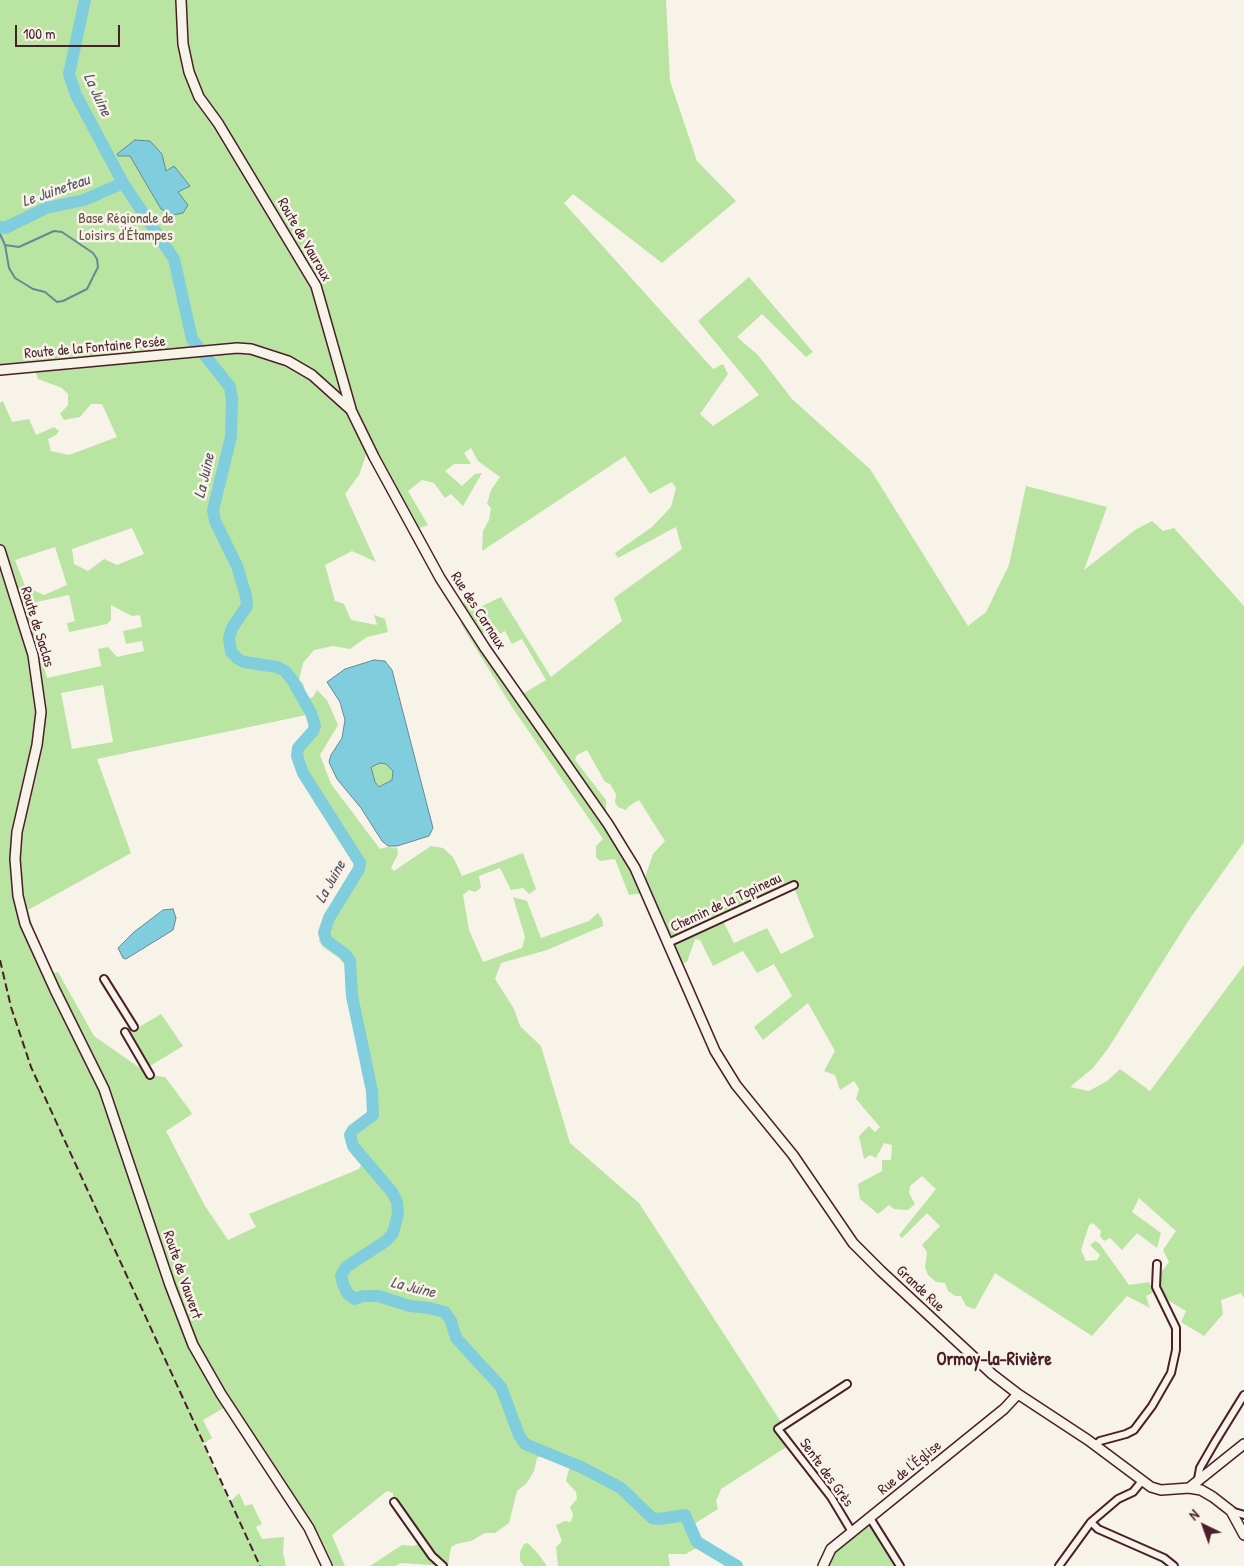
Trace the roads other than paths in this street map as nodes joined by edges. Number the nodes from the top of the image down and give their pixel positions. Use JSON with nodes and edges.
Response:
{"nodes":[{"id":1,"x":181,"y":0,"type":"edge"},
{"id":2,"x":212,"y":351,"type":"joint"},
{"id":3,"x":0,"y":370,"type":"edge"},
{"id":4,"x":351,"y":410,"type":"junction"},
{"id":5,"x":0,"y":550,"type":"edge"},
{"id":6,"x":794,"y":885,"type":"dead end"},
{"id":7,"x":668,"y":943,"type":"junction"},
{"id":8,"x":674,"y":956,"type":"joint"},
{"id":9,"x":48,"y":974,"type":"joint"},
{"id":10,"x":104,"y":980,"type":"dead end"},
{"id":11,"x":134,"y":1027,"type":"dead end"},
{"id":12,"x":125,"y":1032,"type":"dead end"},
{"id":13,"x":150,"y":1075,"type":"dead end"},
{"id":14,"x":1157,"y":1264,"type":"dead end"},
{"id":15,"x":847,"y":1384,"type":"dead end"},
{"id":16,"x":1018,"y":1394,"type":"junction"},
{"id":17,"x":1244,"y":1394,"type":"edge"},
{"id":18,"x":1244,"y":1444,"type":"edge"},
{"id":19,"x":1095,"y":1446,"type":"junction"},
{"id":20,"x":1198,"y":1479,"type":"junction"},
{"id":21,"x":1142,"y":1481,"type":"junction"},
{"id":22,"x":1189,"y":1488,"type":"junction"},
{"id":23,"x":394,"y":1502,"type":"dead end"},
{"id":24,"x":1231,"y":1511,"type":"junction"},
{"id":25,"x":1244,"y":1515,"type":"edge"},
{"id":26,"x":870,"y":1518,"type":"junction"},
{"id":27,"x":1091,"y":1522,"type":"junction"},
{"id":28,"x":852,"y":1532,"type":"junction"},
{"id":29,"x":1244,"y":1535,"type":"edge"},
{"id":30,"x":327,"y":1566,"type":"edge"},
{"id":31,"x":443,"y":1566,"type":"edge"},
{"id":32,"x":823,"y":1566,"type":"edge"},
{"id":33,"x":900,"y":1566,"type":"edge"},
{"id":34,"x":1059,"y":1566,"type":"edge"},
{"id":35,"x":1174,"y":1566,"type":"edge"}],
"edges":[{"from":1,"to":4,"type":"street","name":"Route de Vauroux"},
{"from":2,"to":3,"type":"street","name":"Route de la Fontaine Pesée"},
{"from":2,"to":4,"type":"street","name":"Rue des Carnaux"},
{"from":4,"to":7,"type":"street","name":"Rue des Carnaux"},
{"from":5,"to":9,"type":"street","name":"Route de Saclas"},
{"from":6,"to":7,"type":"street","name":"Chemin de la Topineau"},
{"from":7,"to":8,"type":"street","name":"Rue des Carnaux"},
{"from":8,"to":16,"type":"street","name":"Grande Rue"},
{"from":9,"to":30,"type":"street","name":"Route de Vauvert"},
{"from":10,"to":11,"type":"street"},
{"from":12,"to":13,"type":"street"},
{"from":14,"to":19,"type":"street"},
{"from":15,"to":28,"type":"street","name":"Sente des Grès"},
{"from":16,"to":19,"type":"street","name":"Grande Rue"},
{"from":16,"to":26,"type":"street","name":"Rue de l'Église"},
{"from":17,"to":20,"type":"street"},
{"from":18,"to":20,"type":"street"},
{"from":19,"to":21,"type":"street","name":"Grande Rue"},
{"from":20,"to":22,"type":"street"},
{"from":21,"to":22,"type":"street","name":"Grande Rue"},
{"from":21,"to":27,"type":"street"},
{"from":22,"to":24,"type":"street","name":"Grande Rue"},
{"from":23,"to":31,"type":"street"},
{"from":24,"to":25,"type":"street"},
{"from":24,"to":29,"type":"street","name":"Grande Rue"},
{"from":26,"to":28,"type":"street","name":"Rue de l'Église"},
{"from":26,"to":33,"type":"street"},
{"from":27,"to":34,"type":"street"},
{"from":27,"to":35,"type":"street"},
{"from":28,"to":32,"type":"street","name":"Rue de l'Église"}]}
